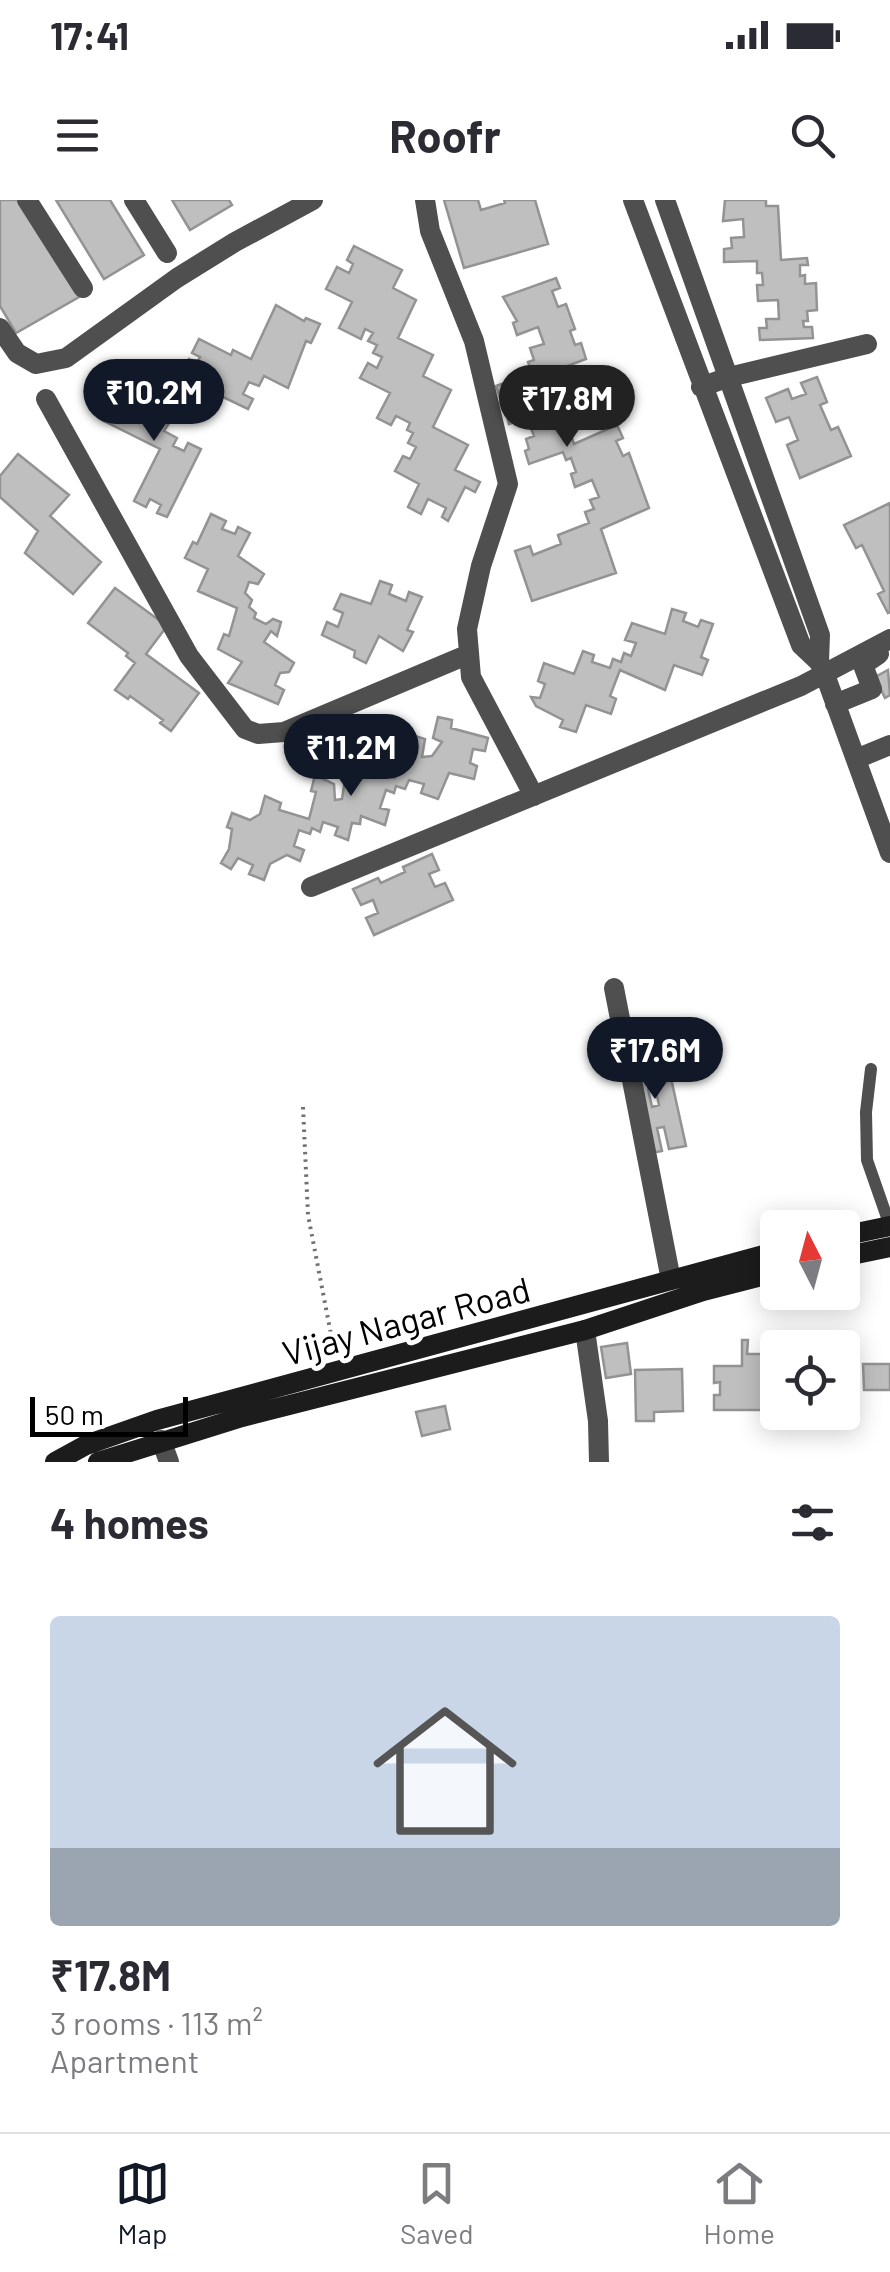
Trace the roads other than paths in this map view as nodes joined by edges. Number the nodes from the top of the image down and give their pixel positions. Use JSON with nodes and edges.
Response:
{"nodes":[{"id":1,"x":27,"y":200,"type":"edge"},
{"id":2,"x":134,"y":200,"type":"edge"},
{"id":3,"x":313,"y":200,"type":"edge"},
{"id":4,"x":425,"y":200,"type":"edge"},
{"id":5,"x":634,"y":200,"type":"edge"},
{"id":6,"x":665,"y":200,"type":"edge"},
{"id":7,"x":167,"y":253,"type":"dead end"},
{"id":8,"x":84,"y":288,"type":"dead end"},
{"id":9,"x":0,"y":328,"type":"edge"},
{"id":10,"x":867,"y":344,"type":"dead end"},
{"id":11,"x":36,"y":364,"type":"junction"},
{"id":12,"x":730,"y":377,"type":"junction"},
{"id":13,"x":702,"y":386,"type":"junction"},
{"id":14,"x":890,"y":640,"type":"edge"},
{"id":15,"x":890,"y":649,"type":"edge"},
{"id":16,"x":470,"y":654,"type":"junction"},
{"id":17,"x":821,"y":667,"type":"junction"},
{"id":18,"x":836,"y":704,"type":"junction"},
{"id":19,"x":890,"y":745,"type":"edge"},
{"id":20,"x":856,"y":759,"type":"junction"},
{"id":21,"x":534,"y":796,"type":"junction"},
{"id":22,"x":890,"y":853,"type":"edge"},
{"id":23,"x":311,"y":888,"type":"dead end"},
{"id":24,"x":614,"y":988,"type":"dead end"},
{"id":25,"x":871,"y":1068,"type":"dead end"},
{"id":26,"x":890,"y":1226,"type":"edge"},
{"id":27,"x":860,"y":1232,"type":"edge"},
{"id":28,"x":890,"y":1247,"type":"edge"},
{"id":29,"x":860,"y":1253,"type":"edge"},
{"id":30,"x":760,"y":1263,"type":"edge"},
{"id":31,"x":752,"y":1268,"type":"junction"},
{"id":32,"x":760,"y":1269,"type":"edge"},
{"id":33,"x":672,"y":1280,"type":"junction"},
{"id":34,"x":585,"y":1330,"type":"junction"},
{"id":35,"x":162,"y":1440,"type":"junction"},
{"id":36,"x":55,"y":1462,"type":"edge"},
{"id":37,"x":98,"y":1462,"type":"edge"},
{"id":38,"x":170,"y":1462,"type":"edge"},
{"id":39,"x":600,"y":1462,"type":"edge"}],
"edges":[{"from":1,"to":8,"type":"street"},
{"from":2,"to":7,"type":"street"},
{"from":3,"to":11,"type":"street"},
{"from":4,"to":16,"type":"street"},
{"from":5,"to":13,"type":"street"},
{"from":6,"to":12,"type":"street"},
{"from":9,"to":11,"type":"street"},
{"from":10,"to":12,"type":"street"},
{"from":11,"to":16,"type":"street"},
{"from":12,"to":13,"type":"street"},
{"from":12,"to":17,"type":"street"},
{"from":13,"to":17,"type":"street"},
{"from":14,"to":17,"type":"street"},
{"from":15,"to":18,"type":"street"},
{"from":16,"to":21,"type":"street"},
{"from":17,"to":18,"type":"street"},
{"from":17,"to":21,"type":"street"},
{"from":18,"to":20,"type":"street"},
{"from":19,"to":20,"type":"street"},
{"from":20,"to":22,"type":"street"},
{"from":21,"to":23,"type":"street"},
{"from":24,"to":33,"type":"street"},
{"from":25,"to":26,"type":"lane"},
{"from":26,"to":27,"type":"main road"},
{"from":28,"to":29,"type":"main road"},
{"from":30,"to":31,"type":"main road","name":"Vijay Nagar Road"},
{"from":31,"to":32,"type":"main road","name":"Vijay Nagar Road"},
{"from":31,"to":33,"type":"main road","name":"Vijay Nagar Road"},
{"from":31,"to":34,"type":"main road","name":"Vijay Nagar Road"},
{"from":33,"to":36,"type":"main road","name":"Vijay Nagar Road"},
{"from":34,"to":35,"type":"main road","name":"Vijay Nagar Road"},
{"from":34,"to":39,"type":"street"},
{"from":35,"to":37,"type":"main road","name":"Vijay Nagar Road"},
{"from":35,"to":38,"type":"street"}]}
